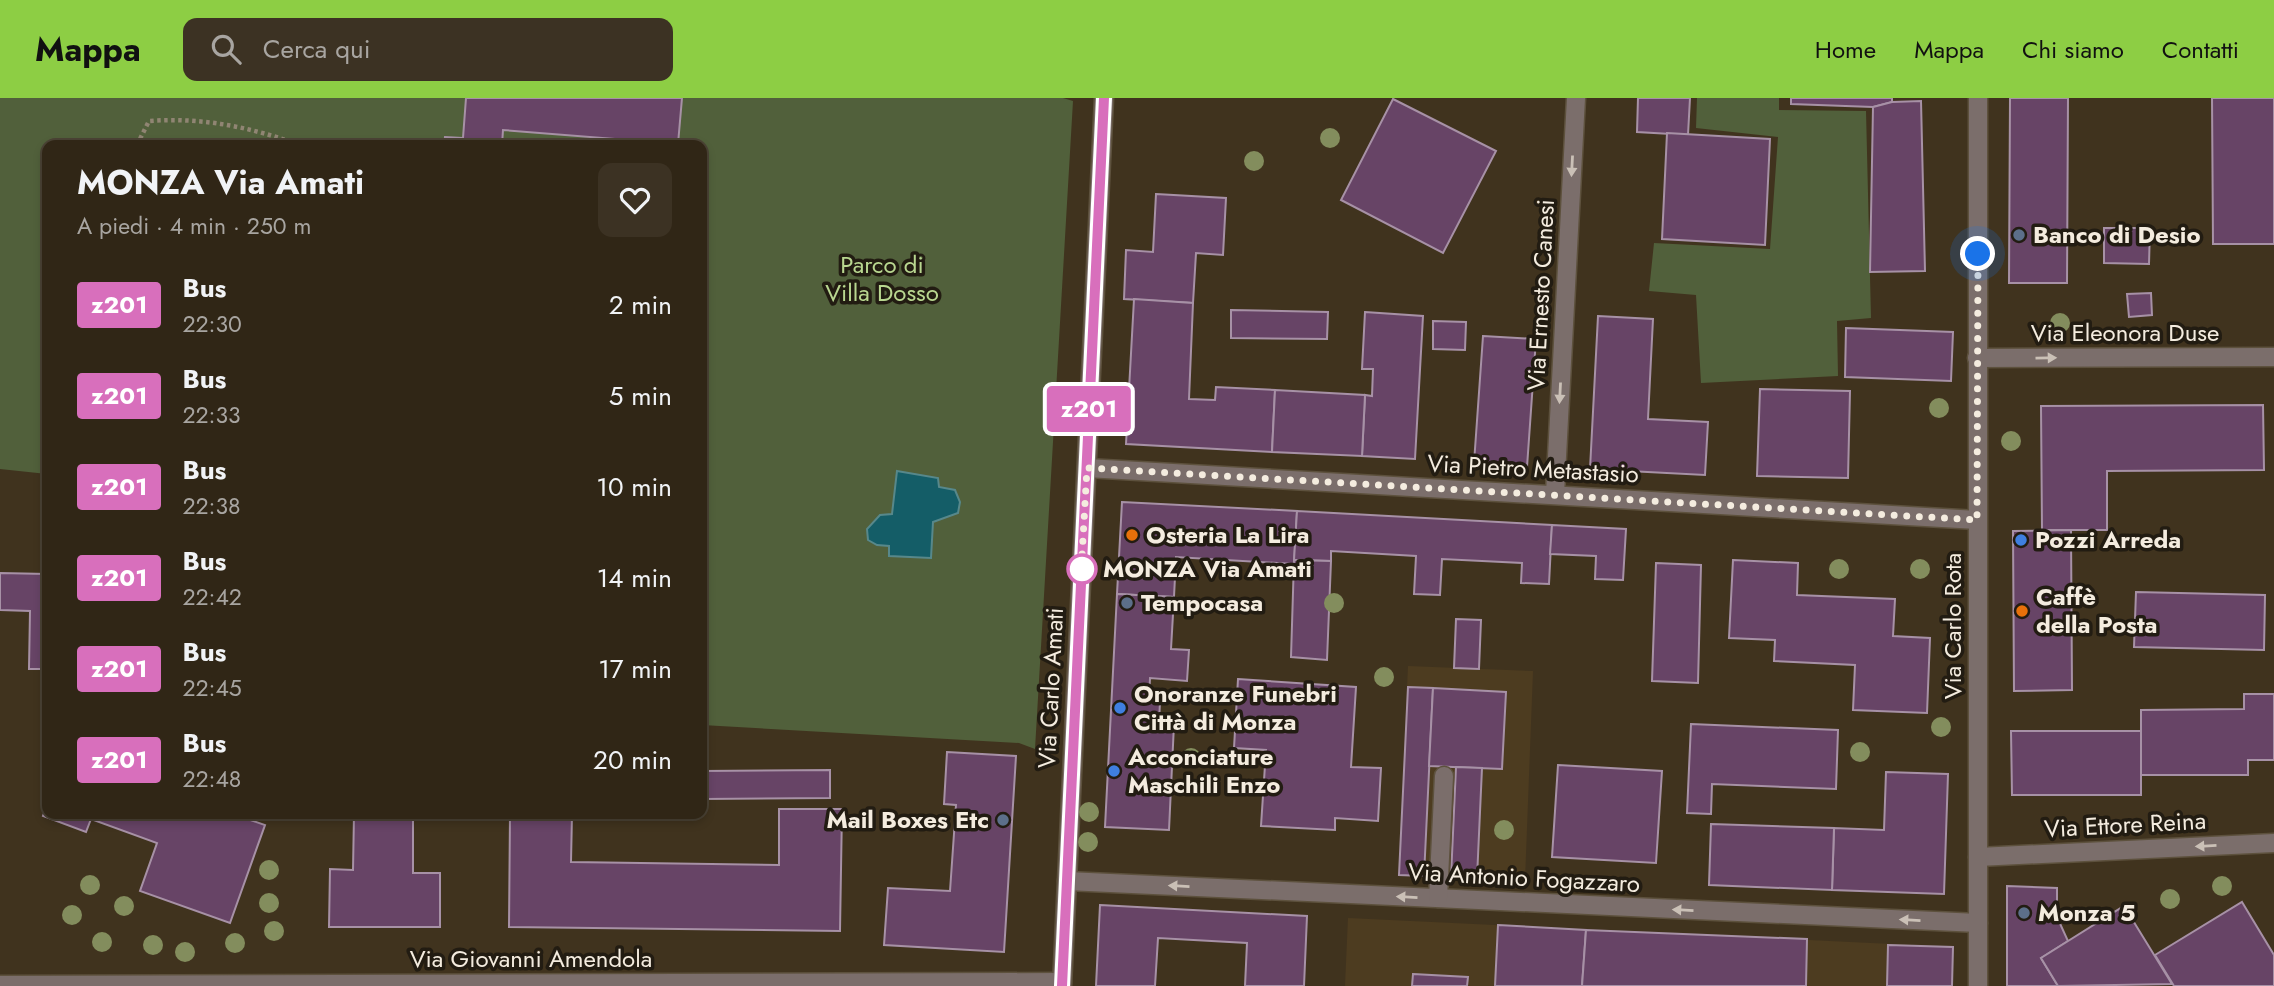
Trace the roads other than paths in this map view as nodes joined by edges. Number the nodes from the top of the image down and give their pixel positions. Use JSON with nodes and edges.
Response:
{"nodes":[{"id":1,"x":1104,"y":98,"type":"edge"},
{"id":2,"x":1576,"y":98,"type":"edge"},
{"id":3,"x":1978,"y":98,"type":"edge"},
{"id":4,"x":2274,"y":356,"type":"edge"},
{"id":5,"x":1977,"y":358,"type":"junction"},
{"id":6,"x":1087,"y":468,"type":"junction"},
{"id":7,"x":1555,"y":494,"type":"junction"},
{"id":8,"x":1977,"y":520,"type":"junction"},
{"id":9,"x":1444,"y":776,"type":"dead end"},
{"id":10,"x":2274,"y":843,"type":"edge"},
{"id":11,"x":1978,"y":856,"type":"junction"},
{"id":12,"x":1067,"y":881,"type":"junction"},
{"id":13,"x":1438,"y":898,"type":"junction"},
{"id":14,"x":1978,"y":923,"type":"junction"},
{"id":15,"x":1062,"y":984,"type":"edge"},
{"id":16,"x":0,"y":985,"type":"edge"},
{"id":17,"x":499,"y":985,"type":"edge"},
{"id":18,"x":1978,"y":986,"type":"edge"}],
"edges":[{"from":1,"to":6,"type":"street","name":"Via Carlo Amati"},
{"from":2,"to":7,"type":"street","name":"Via Ernesto Canesi","one_way":true},
{"from":3,"to":5,"type":"street","name":"Via Carlo Rota"},
{"from":5,"to":4,"type":"street","name":"Via Eleonora Duse","one_way":true},
{"from":5,"to":8,"type":"street","name":"Via Carlo Rota"},
{"from":6,"to":7,"type":"street","name":"Via Pietro Metastasio"},
{"from":6,"to":12,"type":"street","name":"Via Carlo Amati"},
{"from":7,"to":8,"type":"street","name":"Via Pietro Metastasio"},
{"from":8,"to":11,"type":"street","name":"Via Carlo Rota"},
{"from":9,"to":13,"type":"street"},
{"from":10,"to":11,"type":"street","name":"Via Ettore Reina","one_way":true},
{"from":11,"to":14,"type":"street","name":"Via Carlo Rota"},
{"from":13,"to":12,"type":"street","name":"Via Antonio Fogazzaro","one_way":true},
{"from":12,"to":15,"type":"street","name":"Via Carlo Amati"},
{"from":14,"to":13,"type":"street","name":"Via Antonio Fogazzaro","one_way":true},
{"from":14,"to":18,"type":"street","name":"Via Carlo Rota"},
{"from":15,"to":17,"type":"street","name":"Via Giovanni Amendola"},
{"from":16,"to":17,"type":"street","name":"Via Giovanni Amendola"}]}
